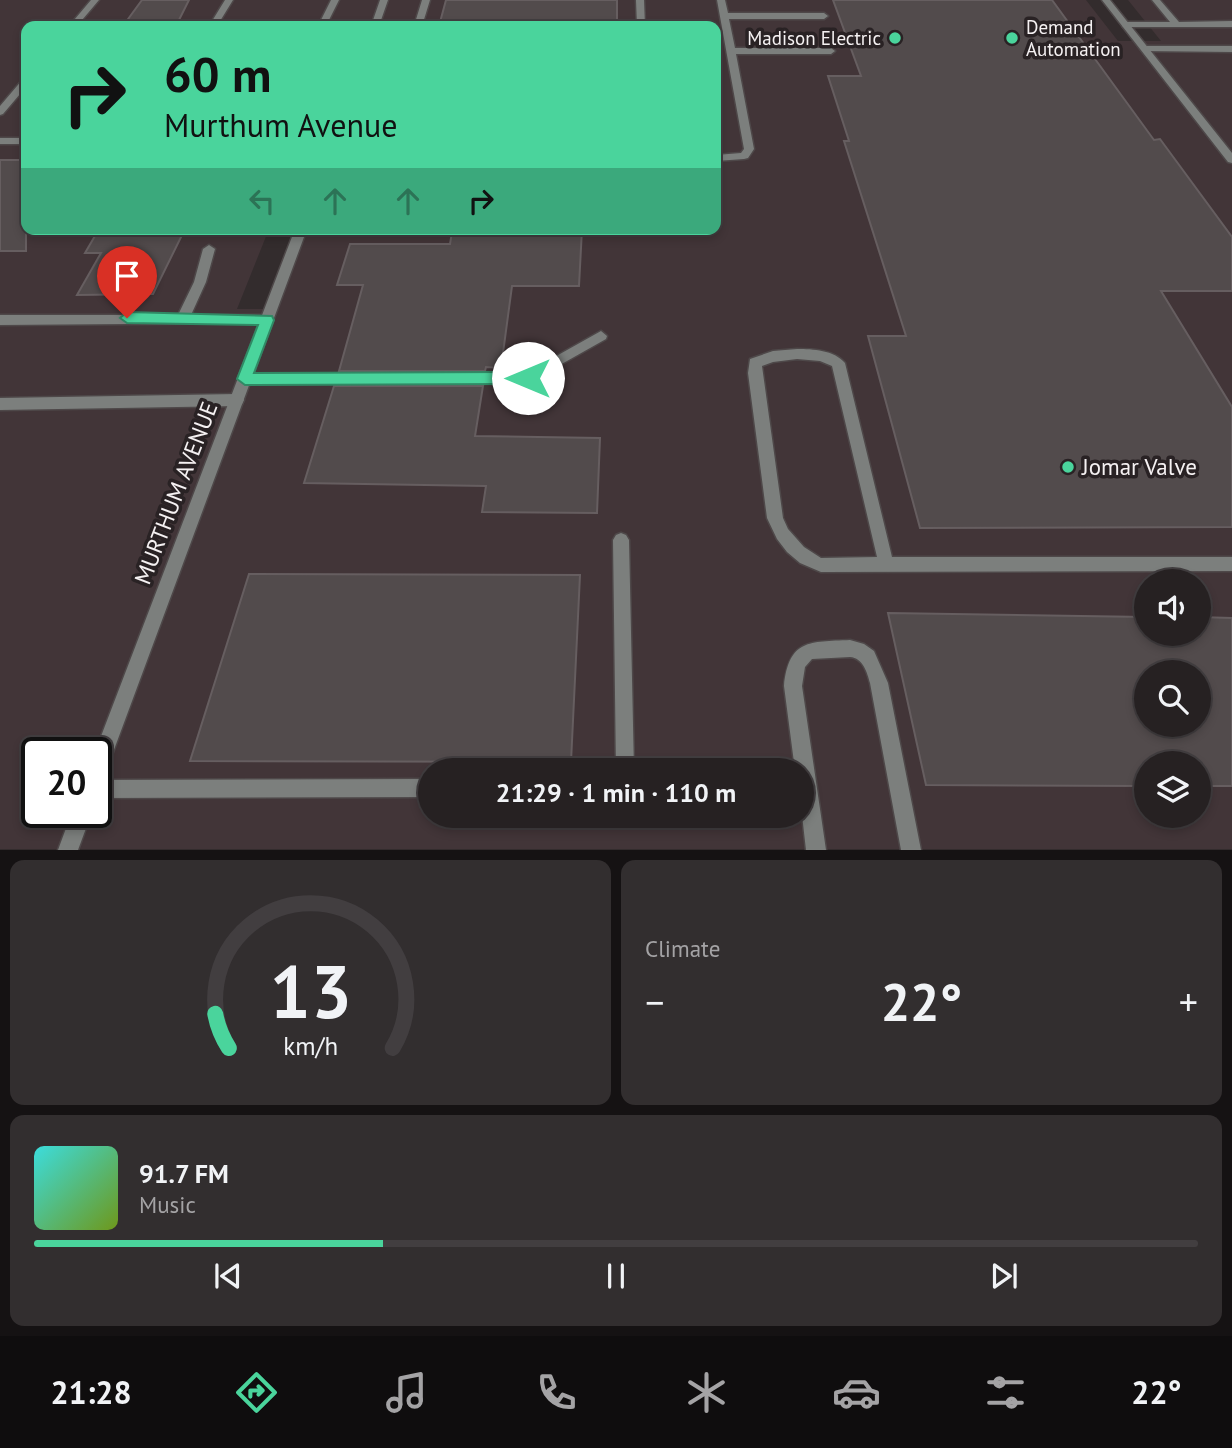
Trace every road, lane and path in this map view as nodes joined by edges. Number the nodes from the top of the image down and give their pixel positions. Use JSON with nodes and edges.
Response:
{"nodes":[{"id":1,"x":95,"y":0,"type":"edge"},
{"id":2,"x":229,"y":0,"type":"edge"},
{"id":3,"x":335,"y":0,"type":"edge"},
{"id":4,"x":384,"y":0,"type":"edge"},
{"id":5,"x":426,"y":0,"type":"edge"},
{"id":6,"x":640,"y":0,"type":"edge"},
{"id":7,"x":721,"y":0,"type":"edge"},
{"id":8,"x":1106,"y":0,"type":"edge"},
{"id":9,"x":1156,"y":0,"type":"edge"},
{"id":10,"x":724,"y":16,"type":"junction"},
{"id":11,"x":824,"y":16,"type":"dead end"},
{"id":12,"x":77,"y":21,"type":"edge"},
{"id":13,"x":216,"y":21,"type":"edge"},
{"id":14,"x":324,"y":21,"type":"edge"},
{"id":15,"x":377,"y":21,"type":"edge"},
{"id":16,"x":420,"y":21,"type":"edge"},
{"id":17,"x":641,"y":21,"type":"edge"},
{"id":18,"x":1232,"y":24,"type":"edge"},
{"id":19,"x":1126,"y":25,"type":"junction"},
{"id":20,"x":1177,"y":25,"type":"junction"},
{"id":21,"x":1144,"y":49,"type":"junction"},
{"id":22,"x":1232,"y":49,"type":"edge"},
{"id":23,"x":731,"y":51,"type":"junction"},
{"id":24,"x":831,"y":51,"type":"dead end"},
{"id":25,"x":21,"y":87,"type":"edge"},
{"id":26,"x":0,"y":112,"type":"edge"},
{"id":27,"x":21,"y":141,"type":"edge"},
{"id":28,"x":0,"y":142,"type":"edge"},
{"id":29,"x":721,"y":158,"type":"edge"},
{"id":30,"x":1232,"y":160,"type":"edge"},
{"id":31,"x":299,"y":235,"type":"edge"},
{"id":32,"x":209,"y":249,"type":"dead end"},
{"id":33,"x":183,"y":319,"type":"junction"},
{"id":34,"x":0,"y":320,"type":"edge"},
{"id":35,"x":267,"y":320,"type":"junction"},
{"id":36,"x":601,"y":335,"type":"dead end"},
{"id":37,"x":245,"y":379,"type":"junction"},
{"id":38,"x":237,"y":400,"type":"junction"},
{"id":39,"x":0,"y":404,"type":"edge"},
{"id":40,"x":621,"y":540,"type":"dead end"},
{"id":41,"x":886,"y":564,"type":"junction"},
{"id":42,"x":1232,"y":564,"type":"edge"},
{"id":43,"x":110,"y":737,"type":"edge"},
{"id":44,"x":625,"y":758,"type":"edge"},
{"id":45,"x":418,"y":788,"type":"edge"},
{"id":46,"x":112,"y":789,"type":"edge"},
{"id":47,"x":76,"y":828,"type":"edge"},
{"id":48,"x":68,"y":849,"type":"edge"},
{"id":49,"x":816,"y":849,"type":"edge"},
{"id":50,"x":911,"y":849,"type":"edge"}],
"edges":[{"from":1,"to":12,"type":"street"},
{"from":2,"to":13,"type":"street"},
{"from":3,"to":14,"type":"street"},
{"from":4,"to":15,"type":"street"},
{"from":5,"to":16,"type":"street"},
{"from":6,"to":17,"type":"street"},
{"from":7,"to":10,"type":"street"},
{"from":8,"to":19,"type":"street"},
{"from":9,"to":20,"type":"street"},
{"from":10,"to":11,"type":"street"},
{"from":10,"to":23,"type":"street"},
{"from":18,"to":20,"type":"street"},
{"from":19,"to":20,"type":"street"},
{"from":19,"to":21,"type":"street"},
{"from":21,"to":22,"type":"street"},
{"from":21,"to":30,"type":"street"},
{"from":23,"to":24,"type":"street"},
{"from":23,"to":29,"type":"street"},
{"from":25,"to":26,"type":"street"},
{"from":27,"to":28,"type":"street"},
{"from":31,"to":35,"type":"street","name":"MURTHUM AVENUE"},
{"from":32,"to":33,"type":"street"},
{"from":33,"to":34,"type":"street"},
{"from":33,"to":35,"type":"street"},
{"from":35,"to":37,"type":"street","name":"MURTHUM AVENUE"},
{"from":36,"to":37,"type":"street"},
{"from":37,"to":38,"type":"street","name":"MURTHUM AVENUE"},
{"from":38,"to":39,"type":"street"},
{"from":38,"to":43,"type":"street","name":"MURTHUM AVENUE"},
{"from":40,"to":44,"type":"street"},
{"from":41,"to":41,"type":"street"},
{"from":41,"to":42,"type":"street"},
{"from":45,"to":46,"type":"street"},
{"from":47,"to":48,"type":"street"},
{"from":49,"to":50,"type":"street"}]}
